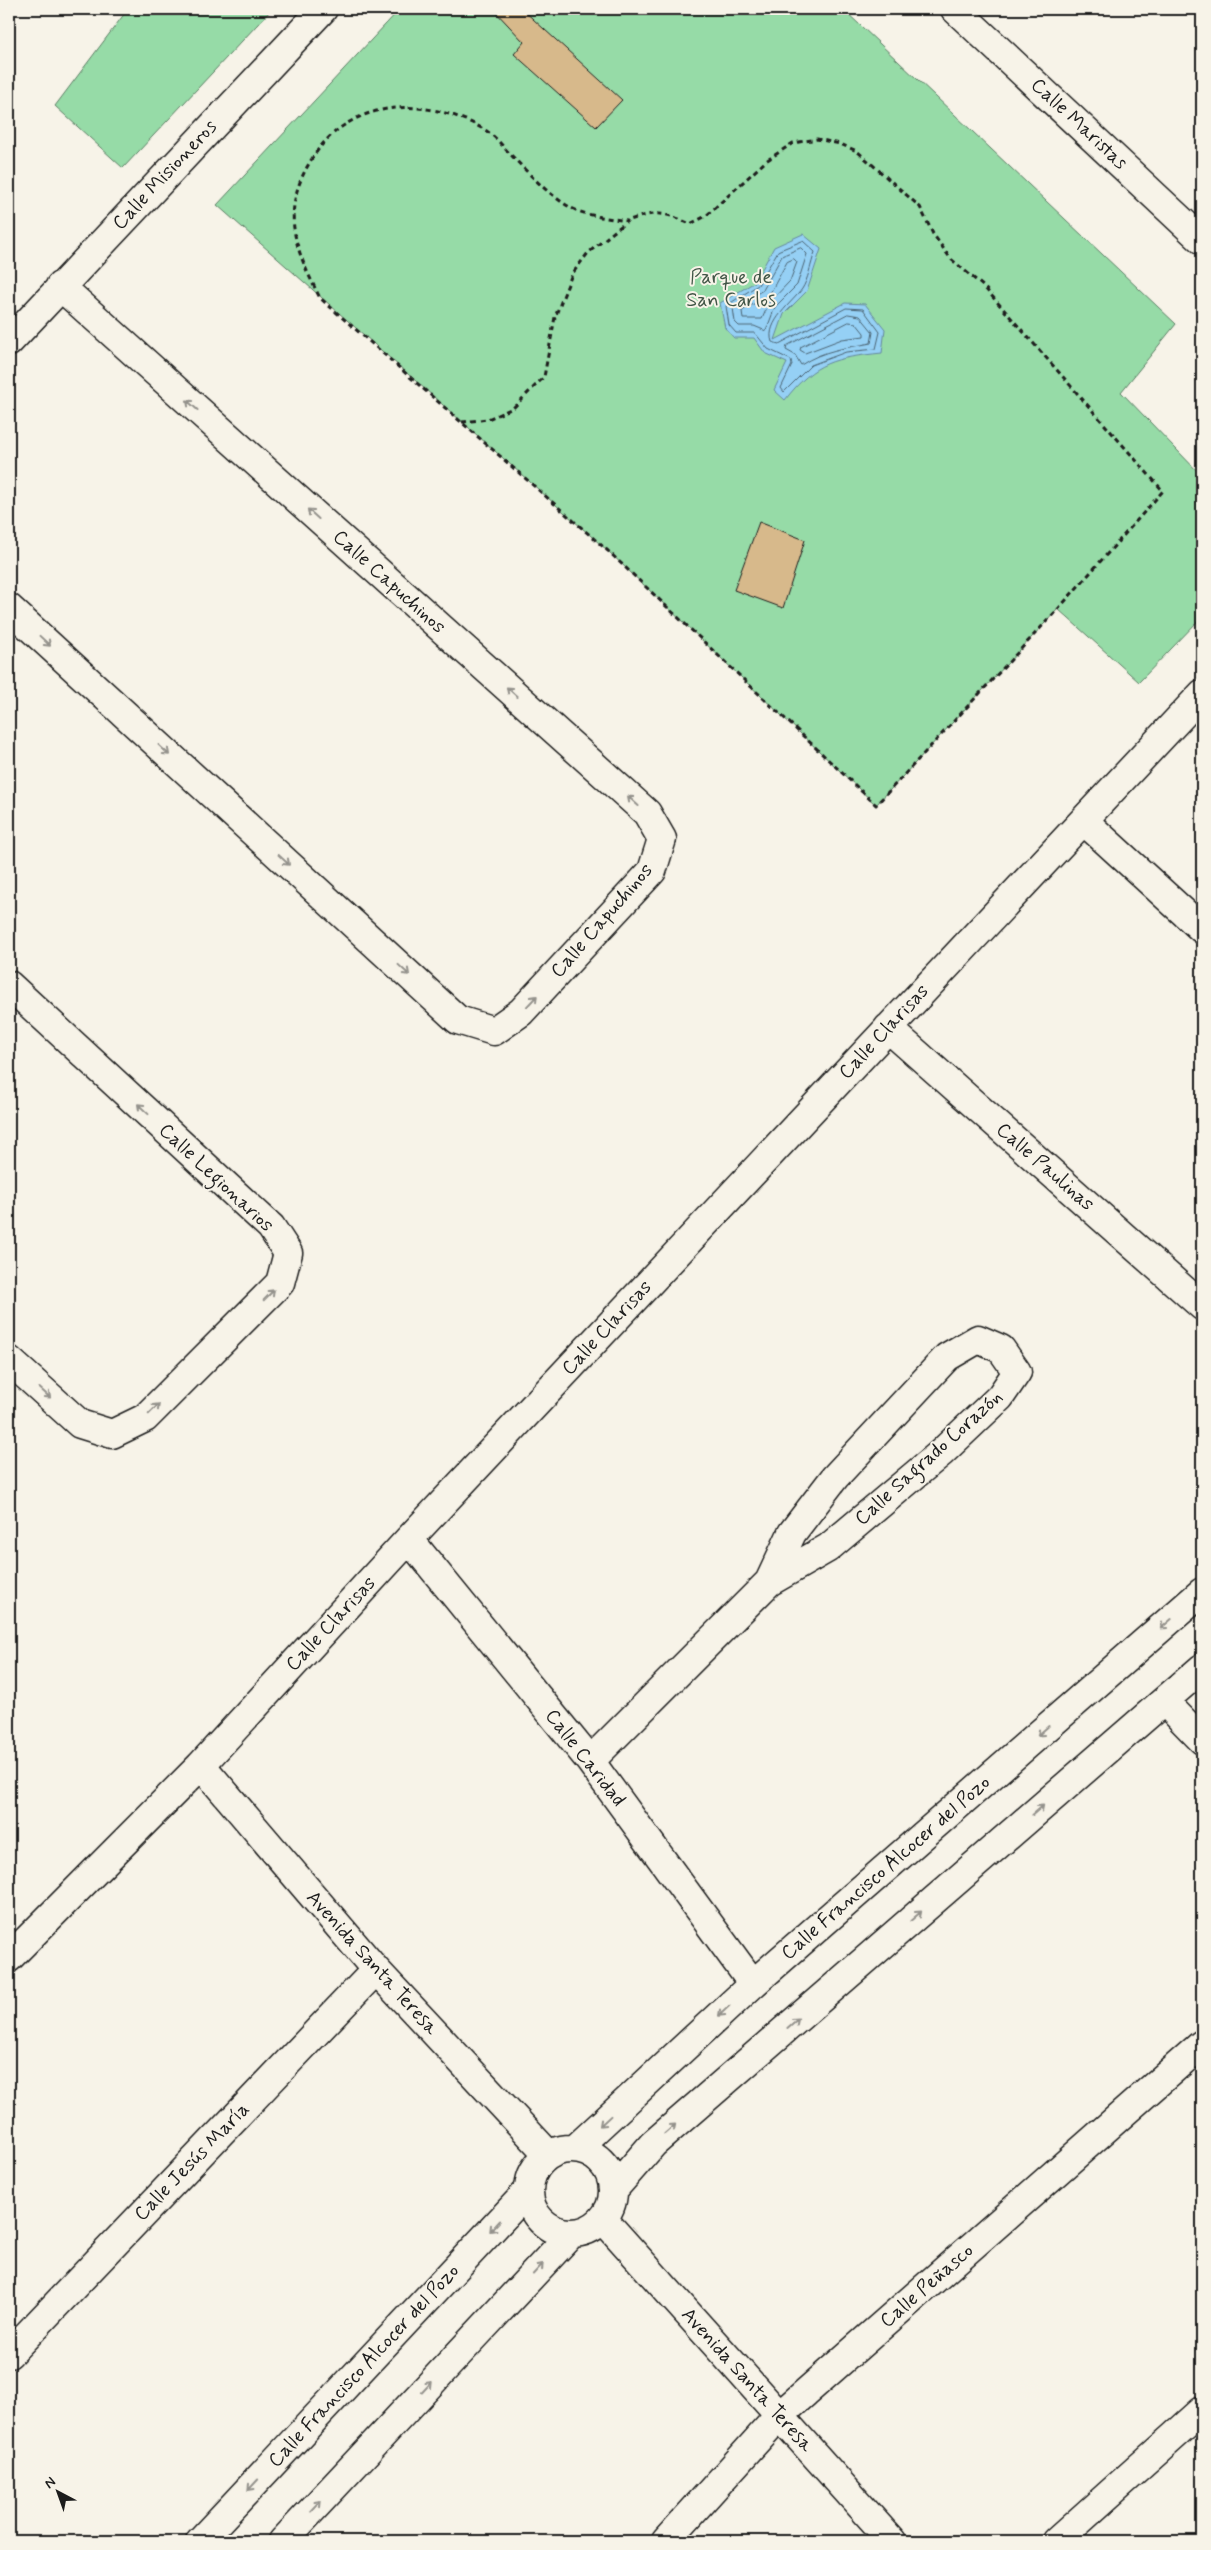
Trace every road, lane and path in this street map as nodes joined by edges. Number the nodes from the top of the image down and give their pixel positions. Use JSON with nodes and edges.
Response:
{"nodes":[{"id":1,"x":322,"y":9,"type":"edge"},
{"id":2,"x":955,"y":9,"type":"edge"},
{"id":3,"x":627,"y":221,"type":"junction"},
{"id":4,"x":1202,"y":240,"type":"edge"},
{"id":5,"x":60,"y":286,"type":"junction"},
{"id":6,"x":9,"y":342,"type":"edge"},
{"id":7,"x":462,"y":422,"type":"junction"},
{"id":8,"x":9,"y":608,"type":"edge"},
{"id":9,"x":1202,"y":694,"type":"edge"},
{"id":10,"x":1084,"y":821,"type":"junction"},
{"id":11,"x":1202,"y":929,"type":"edge"},
{"id":12,"x":9,"y":985,"type":"edge"},
{"id":13,"x":888,"y":1028,"type":"junction"},
{"id":14,"x":1202,"y":1306,"type":"edge"},
{"id":15,"x":9,"y":1360,"type":"edge"},
{"id":16,"x":409,"y":1540,"type":"junction"},
{"id":17,"x":769,"y":1582,"type":"junction"},
{"id":18,"x":1202,"y":1592,"type":"edge"},
{"id":19,"x":1202,"y":1668,"type":"edge"},
{"id":20,"x":1164,"y":1700,"type":"junction"},
{"id":21,"x":1202,"y":1740,"type":"edge"},
{"id":22,"x":590,"y":1761,"type":"junction"},
{"id":23,"x":201,"y":1765,"type":"junction"},
{"id":24,"x":9,"y":1958,"type":"edge"},
{"id":25,"x":376,"y":1970,"type":"junction"},
{"id":26,"x":753,"y":1984,"type":"junction"},
{"id":27,"x":1202,"y":2044,"type":"edge"},
{"id":28,"x":562,"y":2152,"type":"junction"},
{"id":29,"x":528,"y":2190,"type":"junction"},
{"id":30,"x":613,"y":2190,"type":"junction"},
{"id":31,"x":603,"y":2219,"type":"junction"},
{"id":32,"x":572,"y":2233,"type":"junction"},
{"id":33,"x":9,"y":2354,"type":"edge"},
{"id":34,"x":1202,"y":2411,"type":"edge"},
{"id":35,"x":779,"y":2416,"type":"junction"},
{"id":36,"x":200,"y":2541,"type":"edge"},
{"id":37,"x":283,"y":2541,"type":"edge"},
{"id":38,"x":666,"y":2541,"type":"edge"},
{"id":39,"x":892,"y":2541,"type":"edge"},
{"id":40,"x":1057,"y":2541,"type":"edge"}],
"edges":[{"from":1,"to":5,"type":"street","name":"Calle Misioneros"},
{"from":2,"to":4,"type":"street","name":"Calle Maristas"},
{"from":3,"to":7,"type":"path"},
{"from":3,"to":7,"type":"path"},
{"from":3,"to":7,"type":"path"},
{"from":5,"to":6,"type":"street","name":"Calle Misioneros"},
{"from":8,"to":5,"type":"street","name":"Calle Capuchinos","one_way":true},
{"from":9,"to":10,"type":"street","name":"Calle Clarisas"},
{"from":10,"to":11,"type":"street"},
{"from":10,"to":13,"type":"street","name":"Calle Clarisas"},
{"from":15,"to":12,"type":"street","name":"Calle Legionarios","one_way":true},
{"from":13,"to":14,"type":"street","name":"Calle Paulinas"},
{"from":13,"to":16,"type":"street","name":"Calle Clarisas"},
{"from":16,"to":22,"type":"street","name":"Calle Caridad"},
{"from":16,"to":23,"type":"street","name":"Calle Clarisas"},
{"from":17,"to":17,"type":"street","name":"Calle Sagrado Corazón"},
{"from":17,"to":22,"type":"street","name":"Calle Sagrado Corazón"},
{"from":18,"to":26,"type":"street","name":"Calle Francisco Alcocer del Pozo","one_way":true},
{"from":19,"to":20,"type":"street"},
{"from":20,"to":21,"type":"street"},
{"from":30,"to":20,"type":"street","one_way":true},
{"from":22,"to":26,"type":"street","name":"Calle Caridad"},
{"from":23,"to":24,"type":"street","name":"Calle Clarisas"},
{"from":23,"to":25,"type":"street","name":"Avenida Santa Teresa"},
{"from":25,"to":28,"type":"street","name":"Avenida Santa Teresa"},
{"from":25,"to":33,"type":"street","name":"Calle Jesús María"},
{"from":26,"to":28,"type":"street","name":"Calle Francisco Alcocer del Pozo","one_way":true},
{"from":27,"to":35,"type":"street","name":"Calle Peñasco"},
{"from":28,"to":29,"type":"street"},
{"from":28,"to":30,"type":"street"},
{"from":29,"to":32,"type":"street"},
{"from":29,"to":36,"type":"street","name":"Calle Francisco Alcocer del Pozo","one_way":true},
{"from":30,"to":31,"type":"street"},
{"from":31,"to":32,"type":"street"},
{"from":31,"to":35,"type":"street","name":"Avenida Santa Teresa"},
{"from":37,"to":32,"type":"street","one_way":true},
{"from":34,"to":40,"type":"street"},
{"from":35,"to":38,"type":"street","name":"Calle Peñasco"},
{"from":35,"to":39,"type":"street","name":"Avenida Santa Teresa"}]}
